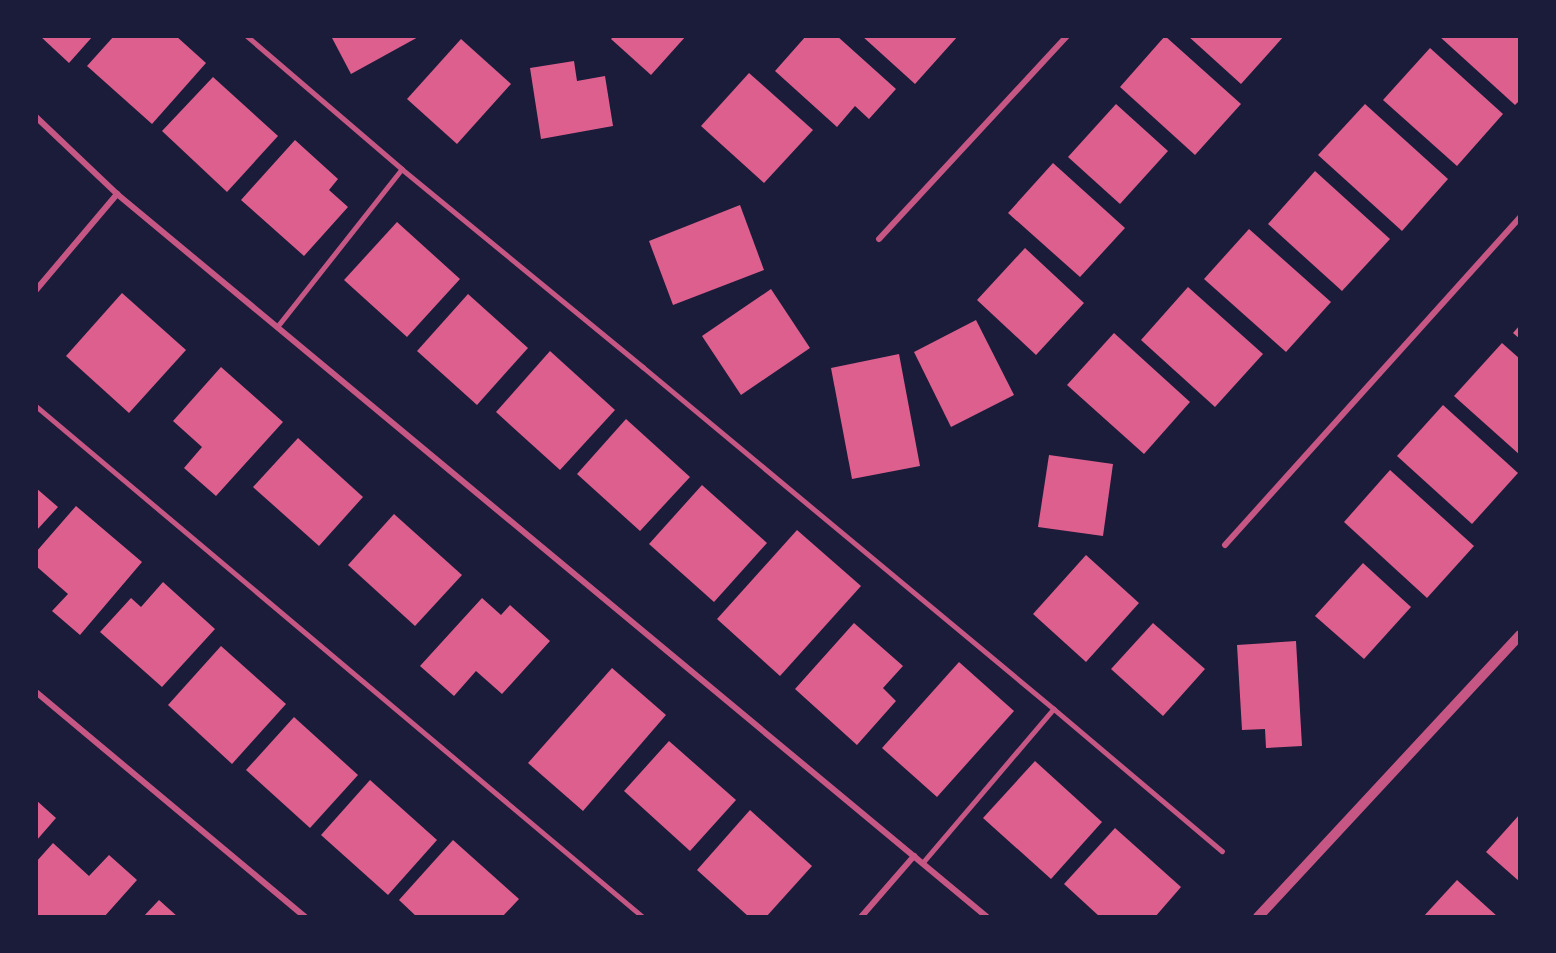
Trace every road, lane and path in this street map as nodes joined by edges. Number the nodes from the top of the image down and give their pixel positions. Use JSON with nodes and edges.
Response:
{"nodes":[{"id":1,"x":247,"y":36,"type":"edge"},
{"id":2,"x":1067,"y":36,"type":"edge"},
{"id":3,"x":36,"y":117,"type":"edge"},
{"id":4,"x":402,"y":169,"type":"junction"},
{"id":5,"x":117,"y":194,"type":"junction"},
{"id":6,"x":1520,"y":217,"type":"edge"},
{"id":7,"x":879,"y":239,"type":"dead end"},
{"id":8,"x":36,"y":291,"type":"edge"},
{"id":9,"x":278,"y":327,"type":"junction"},
{"id":10,"x":36,"y":406,"type":"edge"},
{"id":11,"x":1225,"y":545,"type":"dead end"},
{"id":12,"x":1520,"y":634,"type":"edge"},
{"id":13,"x":36,"y":692,"type":"edge"},
{"id":14,"x":1054,"y":709,"type":"junction"},
{"id":15,"x":1222,"y":851,"type":"dead end"},
{"id":16,"x":914,"y":856,"type":"junction"},
{"id":17,"x":922,"y":863,"type":"junction"},
{"id":18,"x":305,"y":917,"type":"edge"},
{"id":19,"x":643,"y":917,"type":"edge"},
{"id":20,"x":861,"y":917,"type":"edge"},
{"id":21,"x":987,"y":917,"type":"edge"},
{"id":22,"x":1258,"y":917,"type":"edge"}],
"edges":[{"from":1,"to":4,"type":"lane"},
{"from":2,"to":7,"type":"street"},
{"from":3,"to":5,"type":"street"},
{"from":4,"to":9,"type":"lane"},
{"from":4,"to":14,"type":"lane"},
{"from":5,"to":8,"type":"street"},
{"from":5,"to":9,"type":"street"},
{"from":6,"to":11,"type":"street"},
{"from":9,"to":16,"type":"street"},
{"from":10,"to":19,"type":"lane"},
{"from":12,"to":22,"type":"street"},
{"from":13,"to":18,"type":"street"},
{"from":14,"to":15,"type":"lane"},
{"from":14,"to":17,"type":"lane"},
{"from":16,"to":17,"type":"street"},
{"from":16,"to":20,"type":"street"},
{"from":17,"to":21,"type":"street"}]}
